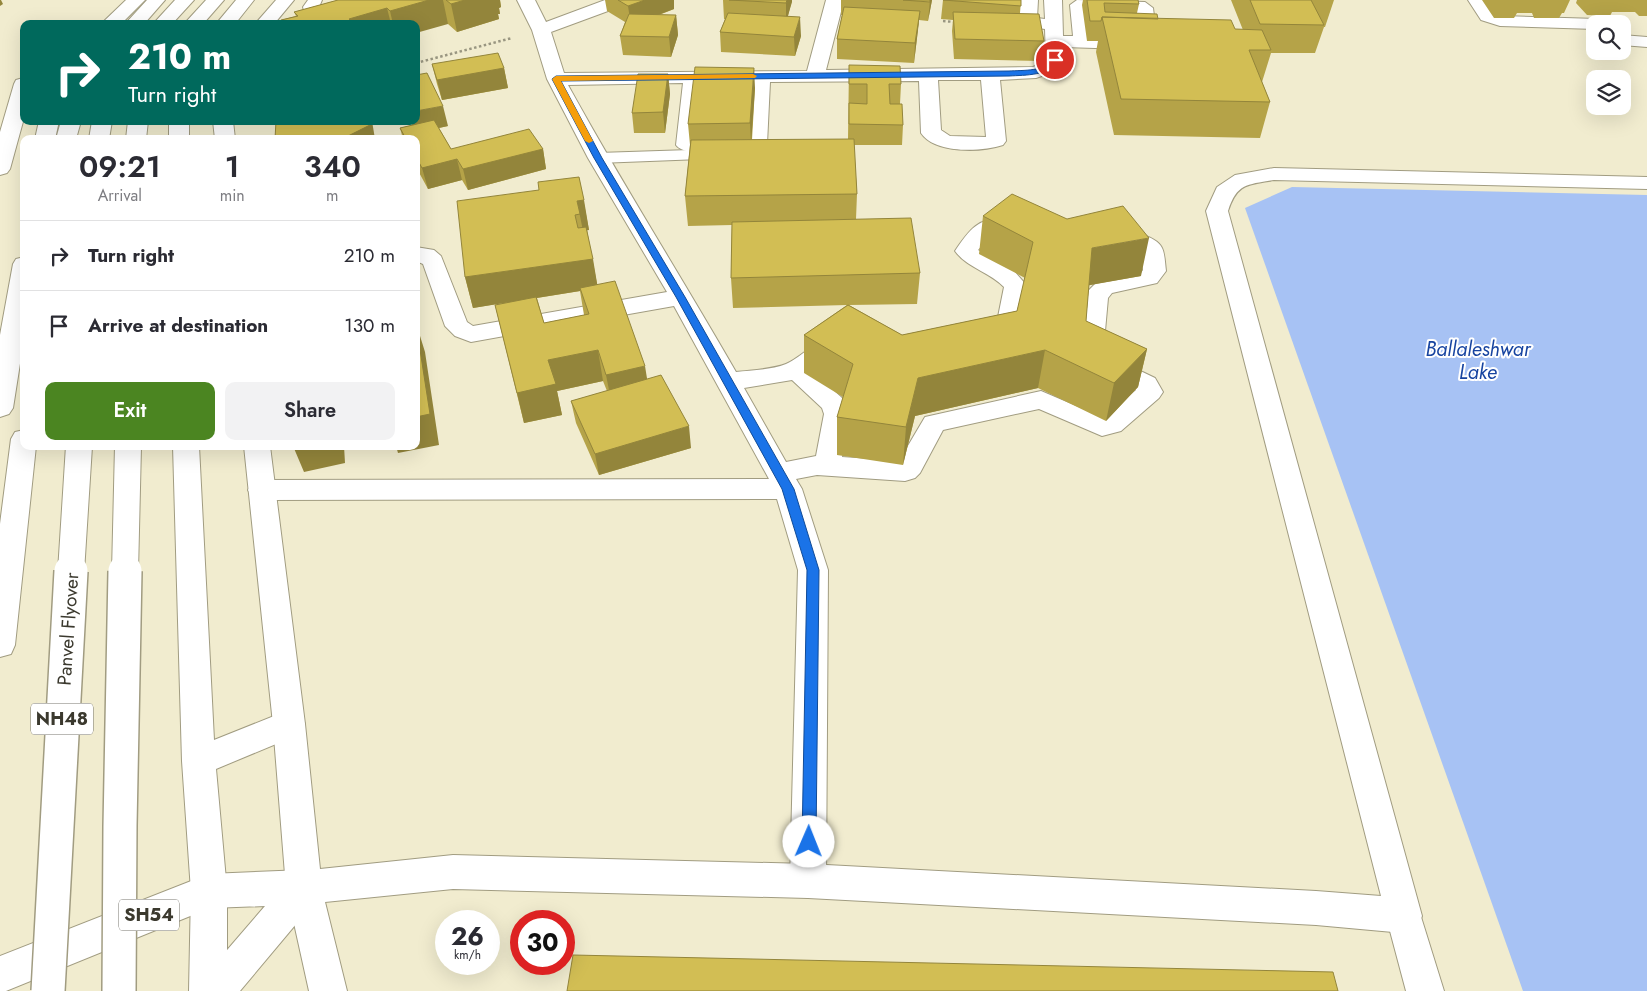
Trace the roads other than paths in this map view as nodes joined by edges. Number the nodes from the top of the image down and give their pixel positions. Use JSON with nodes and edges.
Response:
{"nodes":[{"id":1,"x":136,"y":0,"type":"edge"},
{"id":2,"x":156,"y":0,"type":"edge"},
{"id":3,"x":185,"y":0,"type":"edge"},
{"id":4,"x":215,"y":0,"type":"edge"},
{"id":5,"x":245,"y":0,"type":"edge"},
{"id":6,"x":285,"y":0,"type":"edge"},
{"id":7,"x":315,"y":0,"type":"edge"},
{"id":8,"x":526,"y":0,"type":"edge"},
{"id":9,"x":621,"y":0,"type":"edge"},
{"id":10,"x":835,"y":0,"type":"edge"},
{"id":11,"x":1029,"y":0,"type":"edge"},
{"id":12,"x":1053,"y":0,"type":"edge"},
{"id":13,"x":1477,"y":0,"type":"edge"},
{"id":14,"x":1562,"y":8,"type":"dead end"},
{"id":15,"x":332,"y":16,"type":"edge"},
{"id":16,"x":114,"y":20,"type":"edge"},
{"id":17,"x":138,"y":20,"type":"edge"},
{"id":18,"x":166,"y":20,"type":"edge"},
{"id":19,"x":197,"y":20,"type":"edge"},
{"id":20,"x":228,"y":20,"type":"edge"},
{"id":21,"x":268,"y":20,"type":"edge"},
{"id":22,"x":308,"y":20,"type":"edge"},
{"id":23,"x":316,"y":20,"type":"edge"},
{"id":24,"x":1631,"y":25,"type":"edge"},
{"id":25,"x":1647,"y":26,"type":"edge"},
{"id":26,"x":541,"y":30,"type":"junction"},
{"id":27,"x":1491,"y":32,"type":"dead end"},
{"id":28,"x":1582,"y":32,"type":"edge"},
{"id":29,"x":1054,"y":33,"type":"junction"},
{"id":30,"x":1631,"y":41,"type":"edge"},
{"id":31,"x":1082,"y":42,"type":"junction"},
{"id":32,"x":1647,"y":42,"type":"edge"},
{"id":33,"x":815,"y":75,"type":"junction"},
{"id":34,"x":556,"y":79,"type":"junction"},
{"id":35,"x":692,"y":81,"type":"junction"},
{"id":36,"x":761,"y":81,"type":"junction"},
{"id":37,"x":929,"y":82,"type":"junction"},
{"id":38,"x":991,"y":82,"type":"junction"},
{"id":39,"x":18,"y":84,"type":"edge"},
{"id":40,"x":7,"y":117,"type":"edge"},
{"id":41,"x":769,"y":153,"type":"edge"},
{"id":42,"x":598,"y":158,"type":"junction"},
{"id":43,"x":0,"y":169,"type":"edge"},
{"id":44,"x":1647,"y":183,"type":"edge"},
{"id":45,"x":1043,"y":226,"type":"edge"},
{"id":46,"x":1090,"y":231,"type":"edge"},
{"id":47,"x":420,"y":254,"type":"edge"},
{"id":48,"x":20,"y":288,"type":"edge"},
{"id":49,"x":680,"y":297,"type":"junction"},
{"id":50,"x":854,"y":340,"type":"edge"},
{"id":51,"x":978,"y":349,"type":"edge"},
{"id":52,"x":795,"y":370,"type":"junction"},
{"id":53,"x":728,"y":382,"type":"junction"},
{"id":54,"x":0,"y":408,"type":"edge"},
{"id":55,"x":23,"y":450,"type":"edge"},
{"id":56,"x":79,"y":450,"type":"edge"},
{"id":57,"x":128,"y":450,"type":"edge"},
{"id":58,"x":186,"y":450,"type":"edge"},
{"id":59,"x":257,"y":450,"type":"edge"},
{"id":60,"x":827,"y":466,"type":"junction"},
{"id":61,"x":783,"y":481,"type":"junction"},
{"id":62,"x":262,"y":490,"type":"junction"},
{"id":63,"x":0,"y":646,"type":"edge"},
{"id":64,"x":288,"y":724,"type":"junction"},
{"id":65,"x":199,"y":762,"type":"junction"},
{"id":66,"x":808,"y":881,"type":"junction"},
{"id":67,"x":304,"y":887,"type":"junction"},
{"id":68,"x":209,"y":891,"type":"junction"},
{"id":69,"x":1404,"y":916,"type":"junction"},
{"id":70,"x":0,"y":975,"type":"edge"},
{"id":71,"x":48,"y":991,"type":"edge"},
{"id":72,"x":119,"y":991,"type":"edge"},
{"id":73,"x":208,"y":991,"type":"edge"},
{"id":74,"x":216,"y":991,"type":"edge"},
{"id":75,"x":328,"y":991,"type":"edge"},
{"id":76,"x":1425,"y":991,"type":"edge"}],
"edges":[{"from":1,"to":16,"type":"main road"},
{"from":2,"to":17,"type":"main road"},
{"from":3,"to":18,"type":"main road"},
{"from":4,"to":19,"type":"main road"},
{"from":5,"to":20,"type":"main road"},
{"from":6,"to":21,"type":"main road"},
{"from":7,"to":22,"type":"lane"},
{"from":8,"to":26,"type":"main road"},
{"from":9,"to":26,"type":"main road"},
{"from":10,"to":33,"type":"main road"},
{"from":11,"to":29,"type":"main road"},
{"from":12,"to":29,"type":"main road"},
{"from":13,"to":28,"type":"main road"},
{"from":14,"to":28,"type":"main road"},
{"from":15,"to":23,"type":"main road"},
{"from":24,"to":25,"type":"main road"},
{"from":26,"to":34,"type":"main road"},
{"from":27,"to":28,"type":"main road"},
{"from":29,"to":31,"type":"main road"},
{"from":29,"to":38,"type":"main road"},
{"from":30,"to":32,"type":"main road"},
{"from":31,"to":31,"type":"main road"},
{"from":33,"to":36,"type":"main road"},
{"from":33,"to":37,"type":"main road"},
{"from":34,"to":35,"type":"main road"},
{"from":34,"to":42,"type":"main road"},
{"from":35,"to":36,"type":"main road"},
{"from":35,"to":36,"type":"main road"},
{"from":37,"to":38,"type":"main road"},
{"from":37,"to":38,"type":"main road"},
{"from":39,"to":40,"type":"main road"},
{"from":40,"to":43,"type":"main road"},
{"from":41,"to":42,"type":"lane"},
{"from":42,"to":49,"type":"main road"},
{"from":44,"to":69,"type":"main road"},
{"from":45,"to":51,"type":"main road"},
{"from":46,"to":60,"type":"main road"},
{"from":47,"to":49,"type":"main road"},
{"from":48,"to":54,"type":"main road"},
{"from":49,"to":53,"type":"main road"},
{"from":50,"to":52,"type":"main road"},
{"from":52,"to":53,"type":"main road"},
{"from":52,"to":60,"type":"main road"},
{"from":53,"to":61,"type":"main road"},
{"from":55,"to":63,"type":"main road"},
{"from":56,"to":71,"type":"main road","name":"Panvel Flyover","number":"NH48","bridge":true},
{"from":57,"to":72,"type":"main road","bridge":true},
{"from":58,"to":65,"type":"main road"},
{"from":59,"to":62,"type":"main road"},
{"from":60,"to":61,"type":"main road"},
{"from":61,"to":62,"type":"main road"},
{"from":61,"to":66,"type":"main road"},
{"from":62,"to":64,"type":"main road"},
{"from":64,"to":65,"type":"main road"},
{"from":64,"to":67,"type":"main road"},
{"from":65,"to":68,"type":"main road"},
{"from":66,"to":67,"type":"main road"},
{"from":66,"to":69,"type":"main road"},
{"from":67,"to":68,"type":"main road","number":"SH54"},
{"from":67,"to":74,"type":"main road"},
{"from":67,"to":75,"type":"main road"},
{"from":68,"to":70,"type":"main road","number":"SH54"},
{"from":68,"to":73,"type":"main road"},
{"from":69,"to":76,"type":"main road"}]}
